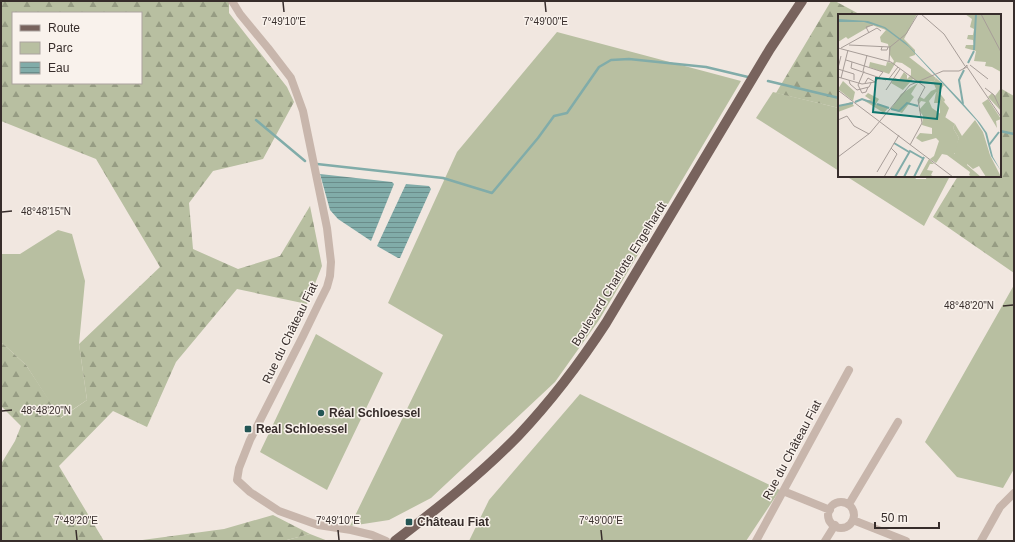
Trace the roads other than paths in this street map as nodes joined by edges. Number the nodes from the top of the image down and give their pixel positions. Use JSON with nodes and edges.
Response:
{"nodes":[{"id":1,"x":232,"y":1,"type":"edge"},
{"id":2,"x":802,"y":1,"type":"edge"},
{"id":3,"x":849,"y":370,"type":"dead end"},
{"id":4,"x":898,"y":422,"type":"dead end"},
{"id":5,"x":783,"y":492,"type":"junction"},
{"id":6,"x":1014,"y":493,"type":"edge"},
{"id":7,"x":849,"y":504,"type":"junction"},
{"id":8,"x":830,"y":510,"type":"junction"},
{"id":9,"x":853,"y":520,"type":"junction"},
{"id":10,"x":835,"y":526,"type":"junction"},
{"id":11,"x":386,"y":541,"type":"edge"},
{"id":12,"x":395,"y":541,"type":"edge"},
{"id":13,"x":756,"y":541,"type":"edge"},
{"id":14,"x":825,"y":541,"type":"edge"},
{"id":15,"x":906,"y":541,"type":"edge"},
{"id":16,"x":981,"y":541,"type":"edge"}],
"edges":[{"from":1,"to":11,"type":"street","name":"Rue du Château Fiat"},
{"from":2,"to":12,"type":"main road","name":"Boulevard Charlotte Engelhardt"},
{"from":3,"to":5,"type":"street","name":"Rue du Château Fiat"},
{"from":4,"to":7,"type":"street"},
{"from":5,"to":8,"type":"street"},
{"from":5,"to":13,"type":"street","name":"Rue du Château Fiat"},
{"from":6,"to":16,"type":"street"},
{"from":7,"to":8,"type":"street"},
{"from":7,"to":9,"type":"street"},
{"from":8,"to":10,"type":"street"},
{"from":9,"to":10,"type":"street"},
{"from":9,"to":15,"type":"street"},
{"from":10,"to":14,"type":"street"}]}
